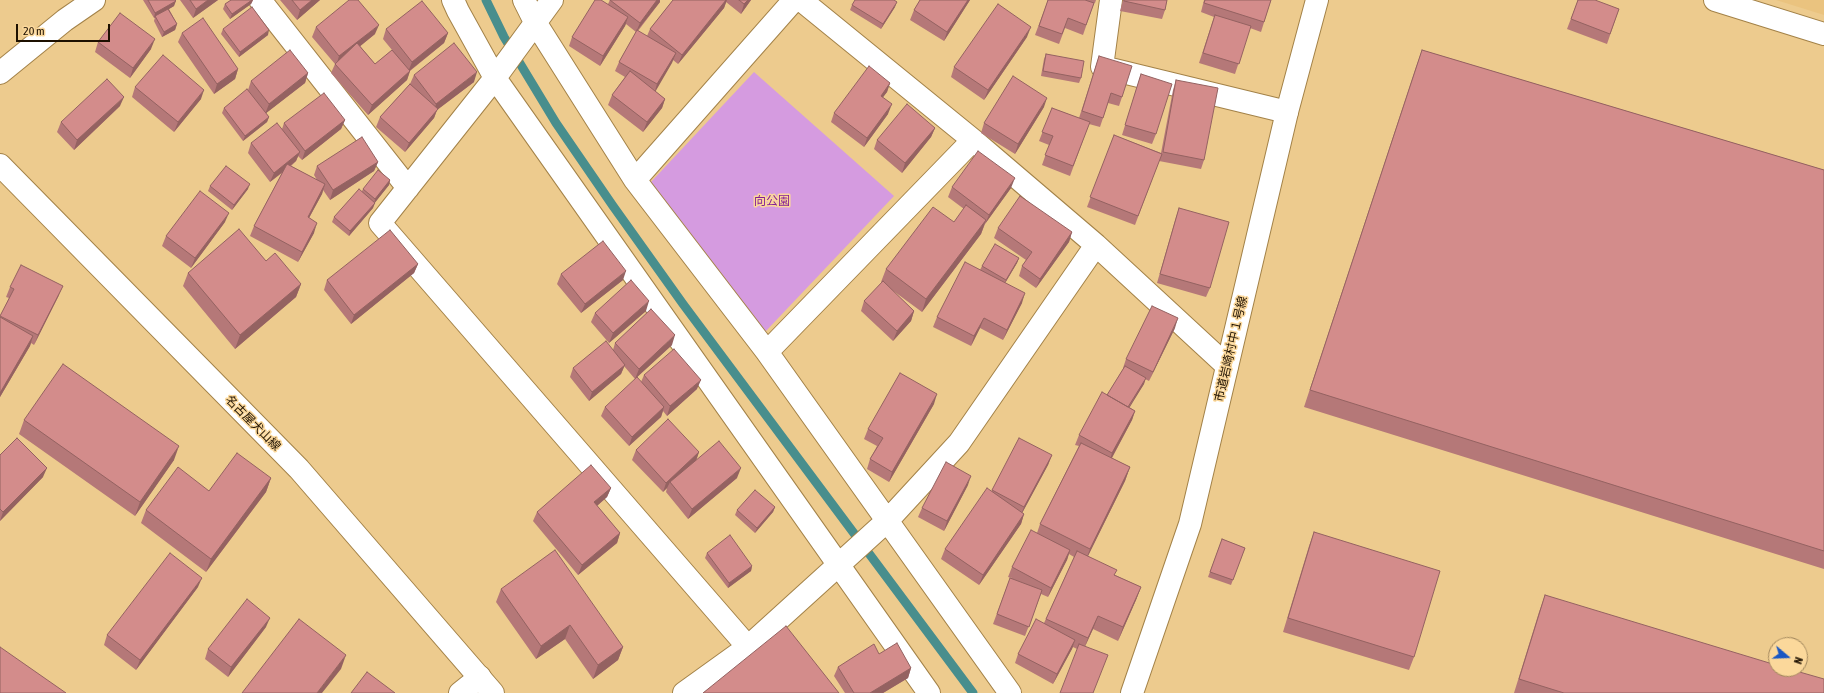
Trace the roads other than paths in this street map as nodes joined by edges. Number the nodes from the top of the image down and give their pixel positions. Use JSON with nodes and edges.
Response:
{"nodes":[{"id":1,"x":94,"y":0,"type":"edge"},
{"id":2,"x":260,"y":0,"type":"edge"},
{"id":3,"x":454,"y":0,"type":"edge"},
{"id":4,"x":524,"y":0,"type":"edge"},
{"id":5,"x":552,"y":0,"type":"edge"},
{"id":6,"x":794,"y":0,"type":"edge"},
{"id":7,"x":801,"y":0,"type":"edge"},
{"id":8,"x":1111,"y":0,"type":"edge"},
{"id":9,"x":1317,"y":0,"type":"edge"},
{"id":10,"x":1715,"y":0,"type":"edge"},
{"id":11,"x":531,"y":28,"type":"junction"},
{"id":12,"x":1824,"y":34,"type":"edge"},
{"id":13,"x":0,"y":73,"type":"edge"},
{"id":14,"x":497,"y":74,"type":"junction"},
{"id":15,"x":1287,"y":112,"type":"junction"},
{"id":16,"x":973,"y":140,"type":"junction"},
{"id":17,"x":0,"y":166,"type":"edge"},
{"id":18,"x":635,"y":180,"type":"junction"},
{"id":19,"x":408,"y":188,"type":"junction"},
{"id":20,"x":1096,"y":245,"type":"junction"},
{"id":21,"x":767,"y":352,"type":"junction"},
{"id":22,"x":1227,"y":366,"type":"junction"},
{"id":23,"x":882,"y":525,"type":"junction"},
{"id":24,"x":842,"y":561,"type":"junction"},
{"id":25,"x":748,"y":647,"type":"junction"},
{"id":26,"x":486,"y":685,"type":"edge"},
{"id":27,"x":460,"y":693,"type":"edge"},
{"id":28,"x":684,"y":693,"type":"edge"},
{"id":29,"x":930,"y":693,"type":"edge"},
{"id":30,"x":1010,"y":693,"type":"edge"},
{"id":31,"x":1132,"y":693,"type":"edge"}],
"edges":[{"from":1,"to":13,"type":"street"},
{"from":2,"to":19,"type":"street"},
{"from":3,"to":14,"type":"street"},
{"from":4,"to":11,"type":"street"},
{"from":5,"to":11,"type":"street"},
{"from":6,"to":18,"type":"street"},
{"from":7,"to":16,"type":"street"},
{"from":8,"to":15,"type":"street"},
{"from":9,"to":15,"type":"street","name":"市道岩崎村中１号線"},
{"from":10,"to":12,"type":"street"},
{"from":11,"to":14,"type":"street"},
{"from":11,"to":18,"type":"street"},
{"from":14,"to":19,"type":"street"},
{"from":14,"to":24,"type":"street"},
{"from":15,"to":22,"type":"street","name":"市道岩崎村中１号線"},
{"from":16,"to":20,"type":"street"},
{"from":16,"to":21,"type":"street"},
{"from":17,"to":26,"type":"street","name":"名古屋犬山線"},
{"from":18,"to":21,"type":"street"},
{"from":19,"to":25,"type":"street"},
{"from":20,"to":22,"type":"street"},
{"from":20,"to":23,"type":"street"},
{"from":21,"to":23,"type":"street"},
{"from":22,"to":31,"type":"street","name":"市道岩崎村中１号線"},
{"from":23,"to":24,"type":"street"},
{"from":23,"to":30,"type":"street"},
{"from":24,"to":25,"type":"street"},
{"from":24,"to":29,"type":"street"},
{"from":25,"to":28,"type":"street"},
{"from":26,"to":27,"type":"street"}]}
